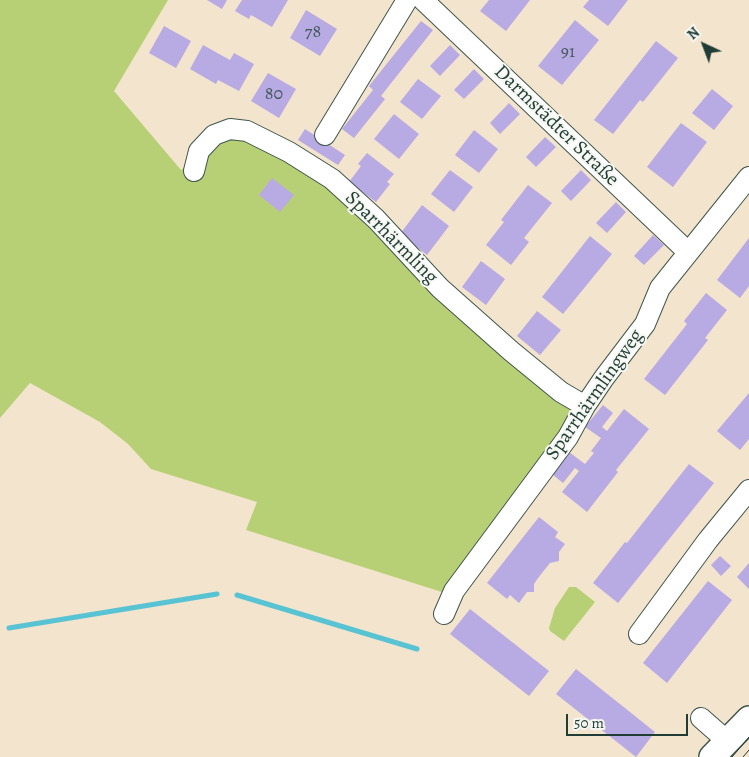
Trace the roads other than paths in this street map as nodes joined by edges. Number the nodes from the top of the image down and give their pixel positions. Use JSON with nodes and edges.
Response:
{"nodes":[{"id":1,"x":407,"y":0,"type":"edge"},
{"id":2,"x":423,"y":0,"type":"edge"},
{"id":3,"x":325,"y":135,"type":"dead end"},
{"id":4,"x":194,"y":171,"type":"dead end"},
{"id":5,"x":749,"y":177,"type":"edge"},
{"id":6,"x":688,"y":252,"type":"junction"},
{"id":7,"x":585,"y":406,"type":"junction"},
{"id":8,"x":749,"y":490,"type":"edge"},
{"id":9,"x":444,"y":614,"type":"dead end"},
{"id":10,"x":639,"y":634,"type":"dead end"},
{"id":11,"x":701,"y":718,"type":"dead end"},
{"id":12,"x":749,"y":719,"type":"edge"},
{"id":13,"x":719,"y":749,"type":"edge"}],
"edges":[{"from":1,"to":3,"type":"street"},
{"from":2,"to":6,"type":"street","name":"Darmstädter Straße"},
{"from":4,"to":7,"type":"street","name":"Sparrhärmling"},
{"from":5,"to":6,"type":"street","name":"Sparrhärmlingweg"},
{"from":6,"to":7,"type":"street","name":"Sparrhärmlingweg"},
{"from":7,"to":9,"type":"street","name":"Sparrhärmlingweg"},
{"from":8,"to":10,"type":"street"},
{"from":11,"to":13,"type":"street"},
{"from":12,"to":13,"type":"main road"}]}
